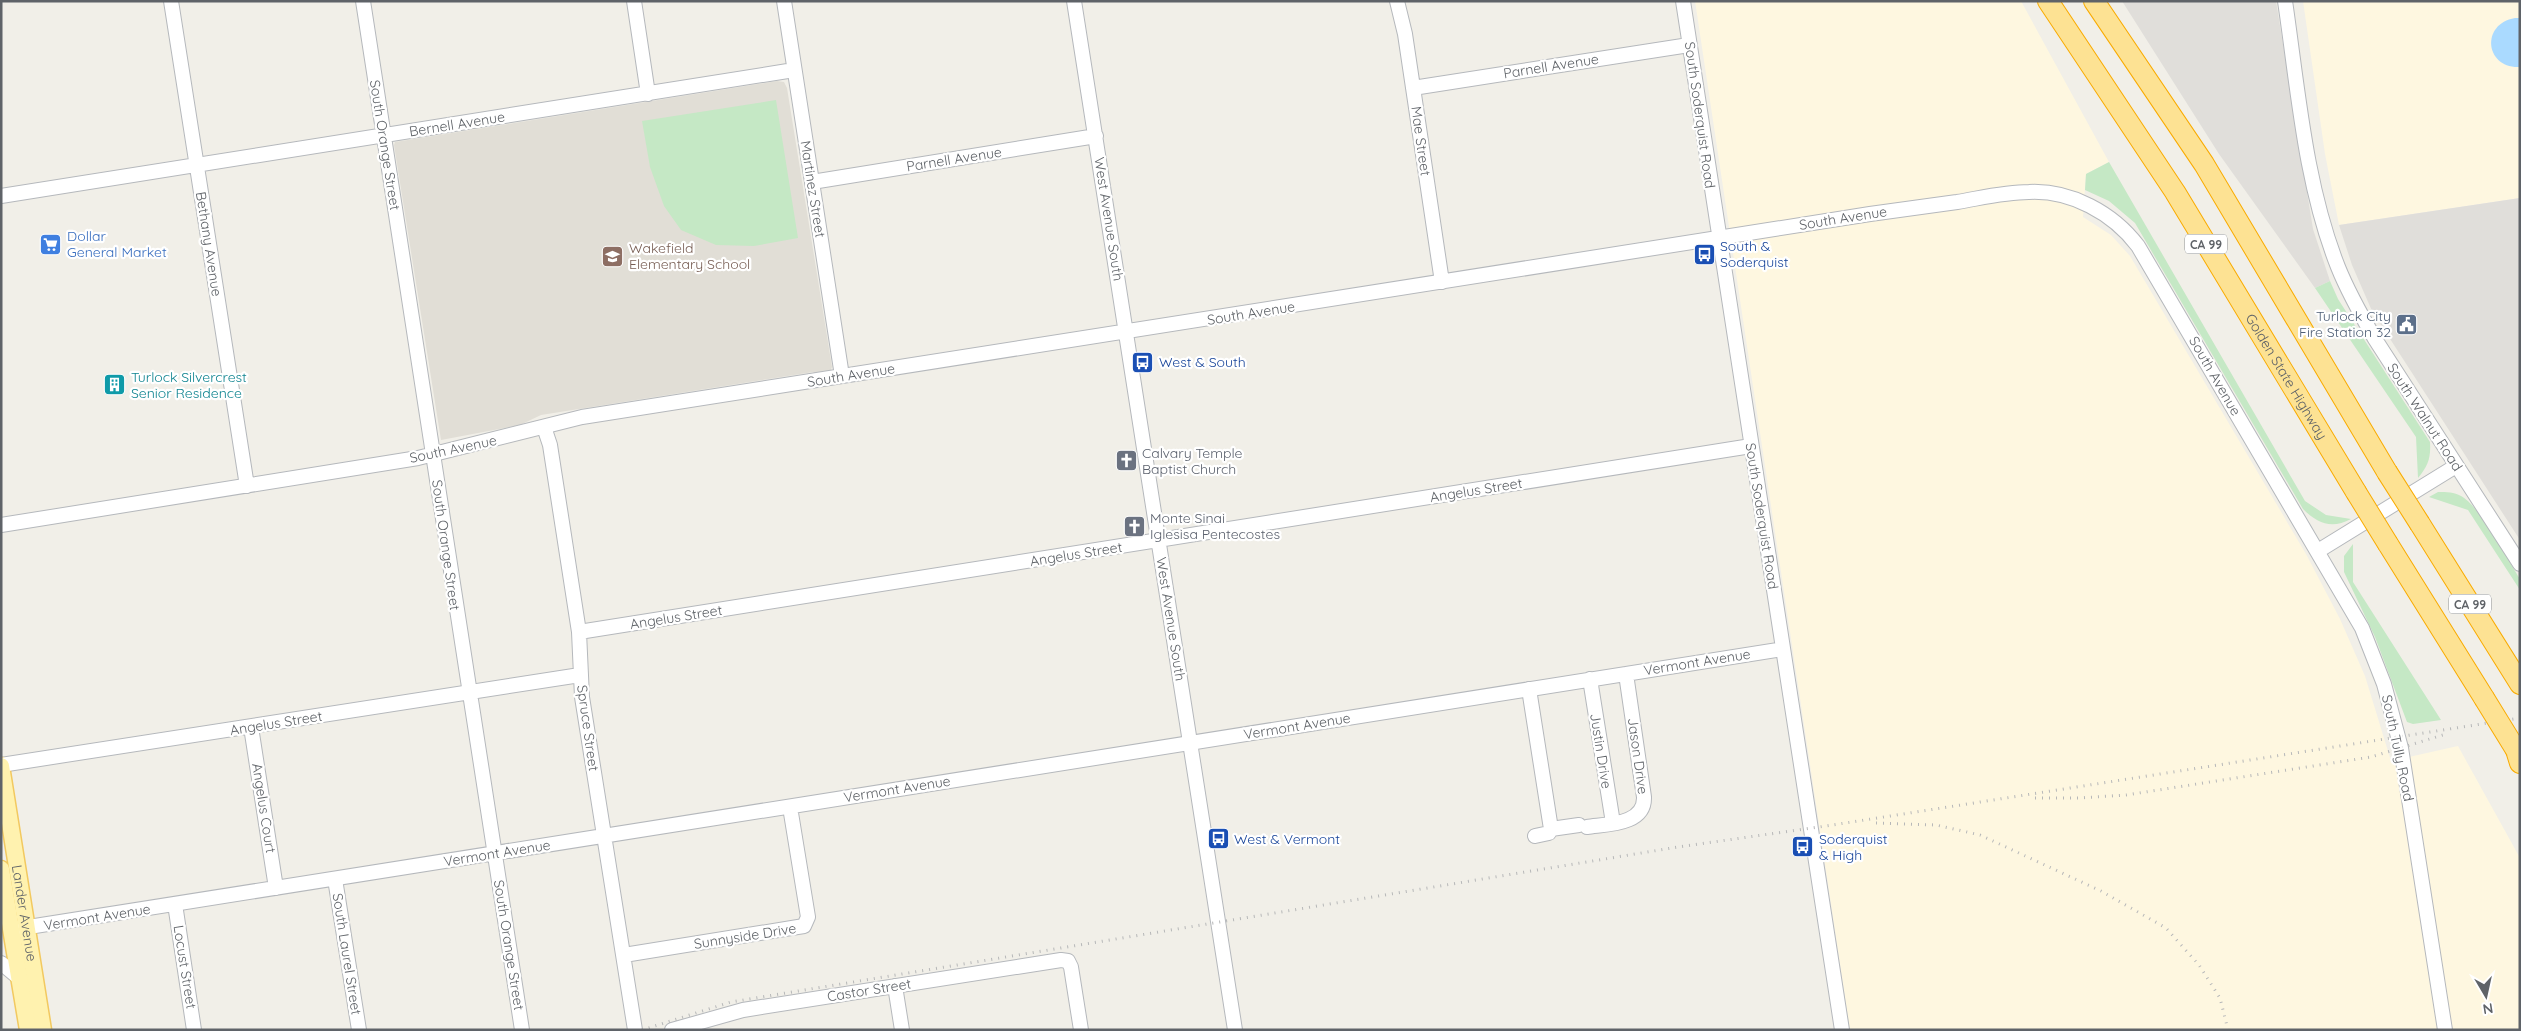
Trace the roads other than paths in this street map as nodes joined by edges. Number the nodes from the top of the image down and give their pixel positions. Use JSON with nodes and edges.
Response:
{"nodes":[{"id":1,"x":171,"y":1,"type":"edge"},
{"id":2,"x":363,"y":1,"type":"edge"},
{"id":3,"x":634,"y":1,"type":"edge"},
{"id":4,"x":784,"y":1,"type":"edge"},
{"id":5,"x":1074,"y":1,"type":"edge"},
{"id":6,"x":1397,"y":1,"type":"edge"},
{"id":7,"x":1683,"y":1,"type":"edge"},
{"id":8,"x":2048,"y":1,"type":"edge"},
{"id":9,"x":2094,"y":1,"type":"edge"},
{"id":10,"x":2285,"y":1,"type":"edge"},
{"id":11,"x":1689,"y":44,"type":"junction"},
{"id":12,"x":794,"y":70,"type":"junction"},
{"id":13,"x":1414,"y":88,"type":"junction"},
{"id":14,"x":648,"y":94,"type":"junction"},
{"id":15,"x":384,"y":135,"type":"junction"},
{"id":16,"x":1096,"y":136,"type":"junction"},
{"id":17,"x":197,"y":165,"type":"junction"},
{"id":18,"x":812,"y":182,"type":"junction"},
{"id":19,"x":1,"y":196,"type":"edge"},
{"id":20,"x":1718,"y":238,"type":"junction"},
{"id":21,"x":1442,"y":282,"type":"junction"},
{"id":22,"x":1126,"y":333,"type":"junction"},
{"id":23,"x":842,"y":376,"type":"junction"},
{"id":24,"x":544,"y":427,"type":"junction"},
{"id":25,"x":1750,"y":446,"type":"junction"},
{"id":26,"x":433,"y":455,"type":"junction"},
{"id":27,"x":2456,"y":466,"type":"junction"},
{"id":28,"x":247,"y":486,"type":"junction"},
{"id":29,"x":1,"y":525,"type":"edge"},
{"id":30,"x":1159,"y":541,"type":"junction"},
{"id":31,"x":2318,"y":551,"type":"junction"},
{"id":32,"x":2520,"y":564,"type":"edge"},
{"id":33,"x":580,"y":632,"type":"junction"},
{"id":34,"x":1783,"y":649,"type":"junction"},
{"id":35,"x":1626,"y":674,"type":"junction"},
{"id":36,"x":580,"y":675,"type":"junction"},
{"id":37,"x":1590,"y":680,"type":"junction"},
{"id":38,"x":2520,"y":684,"type":"edge"},
{"id":39,"x":1529,"y":689,"type":"junction"},
{"id":40,"x":468,"y":692,"type":"junction"},
{"id":41,"x":251,"y":727,"type":"junction"},
{"id":42,"x":1190,"y":743,"type":"junction"},
{"id":43,"x":2519,"y":756,"type":"edge"},
{"id":44,"x":1,"y":765,"type":"edge"},
{"id":45,"x":790,"y":807,"type":"junction"},
{"id":46,"x":1612,"y":823,"type":"junction"},
{"id":47,"x":1551,"y":829,"type":"junction"},
{"id":48,"x":604,"y":836,"type":"junction"},
{"id":49,"x":1535,"y":836,"type":"dead end"},
{"id":50,"x":494,"y":854,"type":"junction"},
{"id":51,"x":1,"y":869,"type":"edge"},
{"id":52,"x":335,"y":879,"type":"junction"},
{"id":53,"x":276,"y":888,"type":"junction"},
{"id":54,"x":175,"y":904,"type":"junction"},
{"id":55,"x":18,"y":929,"type":"junction"},
{"id":56,"x":624,"y":956,"type":"junction"},
{"id":57,"x":1,"y":963,"type":"edge"},
{"id":58,"x":18,"y":977,"type":"junction"},
{"id":59,"x":895,"y":986,"type":"junction"},
{"id":60,"x":36,"y":991,"type":"junction"},
{"id":61,"x":37,"y":1028,"type":"edge"},
{"id":62,"x":194,"y":1030,"type":"edge"},
{"id":63,"x":359,"y":1030,"type":"edge"},
{"id":64,"x":522,"y":1030,"type":"edge"},
{"id":65,"x":635,"y":1030,"type":"edge"},
{"id":66,"x":672,"y":1030,"type":"edge"},
{"id":67,"x":902,"y":1030,"type":"edge"},
{"id":68,"x":1081,"y":1030,"type":"edge"},
{"id":69,"x":1235,"y":1030,"type":"edge"},
{"id":70,"x":1842,"y":1030,"type":"edge"},
{"id":71,"x":2445,"y":1030,"type":"edge"}],
"edges":[{"from":1,"to":17,"type":"street","name":"Bethany Avenue"},
{"from":2,"to":15,"type":"street","name":"South Orange Street"},
{"from":3,"to":14,"type":"street"},
{"from":4,"to":12,"type":"street","name":"Martinez Street"},
{"from":5,"to":16,"type":"street","name":"West Avenue South"},
{"from":6,"to":13,"type":"street","name":"Mae Street"},
{"from":7,"to":11,"type":"street","name":"South Soderquist Road"},
{"from":8,"to":43,"type":"highway","name":"Golden State Highway","number":"CA 99","bridge":true},
{"from":9,"to":38,"type":"highway","number":"CA 99","bridge":true},
{"from":10,"to":27,"type":"street","name":"South Walnut Road"},
{"from":11,"to":13,"type":"street","name":"Parnell Avenue"},
{"from":11,"to":20,"type":"street","name":"South Soderquist Road"},
{"from":12,"to":14,"type":"street","name":"Bernell Avenue"},
{"from":12,"to":18,"type":"street","name":"Martinez Street"},
{"from":13,"to":21,"type":"street","name":"Mae Street"},
{"from":14,"to":15,"type":"street","name":"Bernell Avenue"},
{"from":15,"to":17,"type":"street","name":"Bernell Avenue"},
{"from":15,"to":26,"type":"street","name":"South Orange Street"},
{"from":16,"to":18,"type":"street","name":"Parnell Avenue"},
{"from":16,"to":22,"type":"street","name":"West Avenue South"},
{"from":17,"to":19,"type":"street","name":"Bernell Avenue"},
{"from":17,"to":28,"type":"street","name":"Bethany Avenue"},
{"from":18,"to":23,"type":"street","name":"Martinez Street"},
{"from":20,"to":21,"type":"street","name":"South Avenue"},
{"from":20,"to":25,"type":"street","name":"South Soderquist Road"},
{"from":20,"to":31,"type":"street","name":"South Avenue"},
{"from":21,"to":22,"type":"street","name":"South Avenue"},
{"from":22,"to":23,"type":"street","name":"South Avenue"},
{"from":22,"to":30,"type":"street","name":"West Avenue South"},
{"from":23,"to":24,"type":"street","name":"South Avenue"},
{"from":24,"to":26,"type":"street","name":"South Avenue"},
{"from":24,"to":33,"type":"street","name":"Spruce Street"},
{"from":25,"to":30,"type":"street","name":"Angelus Street"},
{"from":25,"to":34,"type":"street","name":"South Soderquist Road"},
{"from":26,"to":28,"type":"street","name":"South Avenue"},
{"from":26,"to":40,"type":"street","name":"South Orange Street"},
{"from":27,"to":31,"type":"street"},
{"from":27,"to":32,"type":"street","name":"South Walnut Road"},
{"from":28,"to":29,"type":"street","name":"South Avenue"},
{"from":30,"to":33,"type":"street","name":"Angelus Street"},
{"from":30,"to":42,"type":"street","name":"West Avenue South"},
{"from":31,"to":71,"type":"street","name":"South Tully Road"},
{"from":33,"to":36,"type":"street","name":"Spruce Street"},
{"from":34,"to":35,"type":"street","name":"Vermont Avenue"},
{"from":34,"to":70,"type":"street","name":"South Soderquist Road"},
{"from":35,"to":37,"type":"street","name":"Vermont Avenue"},
{"from":35,"to":46,"type":"street","name":"Jason Drive"},
{"from":36,"to":40,"type":"street","name":"Angelus Street"},
{"from":36,"to":48,"type":"street","name":"Spruce Street"},
{"from":37,"to":39,"type":"street","name":"Vermont Avenue"},
{"from":37,"to":46,"type":"street","name":"Justin Drive"},
{"from":39,"to":42,"type":"street","name":"Vermont Avenue"},
{"from":39,"to":47,"type":"street"},
{"from":40,"to":41,"type":"street","name":"Angelus Street"},
{"from":40,"to":50,"type":"street","name":"South Orange Street"},
{"from":41,"to":44,"type":"street","name":"Angelus Street"},
{"from":41,"to":53,"type":"street","name":"Angelus Court"},
{"from":42,"to":45,"type":"street","name":"Vermont Avenue"},
{"from":42,"to":69,"type":"street","name":"West Avenue South"},
{"from":44,"to":55,"type":"main road","name":"Lander Avenue"},
{"from":45,"to":48,"type":"street","name":"Vermont Avenue"},
{"from":45,"to":56,"type":"street","name":"Sunnyside Drive"},
{"from":46,"to":47,"type":"street","name":"Jason Drive"},
{"from":47,"to":49,"type":"street","name":"Jason Drive"},
{"from":48,"to":50,"type":"street","name":"Vermont Avenue"},
{"from":48,"to":56,"type":"street","name":"Spruce Street"},
{"from":50,"to":52,"type":"street","name":"Vermont Avenue"},
{"from":50,"to":64,"type":"street","name":"South Orange Street"},
{"from":51,"to":55,"type":"main road","name":"Lander Avenue"},
{"from":52,"to":53,"type":"street","name":"Vermont Avenue"},
{"from":52,"to":63,"type":"street","name":"South Laurel Street"},
{"from":53,"to":54,"type":"street","name":"Vermont Avenue"},
{"from":54,"to":55,"type":"street","name":"Vermont Avenue"},
{"from":54,"to":62,"type":"street","name":"Locust Street"},
{"from":55,"to":58,"type":"main road","name":"Lander Avenue"},
{"from":55,"to":60,"type":"main road","name":"Lander Avenue"},
{"from":56,"to":65,"type":"street","name":"Spruce Street"},
{"from":57,"to":58,"type":"street"},
{"from":58,"to":60,"type":"street"},
{"from":58,"to":61,"type":"main road","name":"Lander Avenue"},
{"from":59,"to":66,"type":"street","name":"Castor Street"},
{"from":59,"to":67,"type":"street"},
{"from":59,"to":68,"type":"street","name":"Castor Street"},
{"from":60,"to":61,"type":"main road","name":"Lander Avenue"}]}
